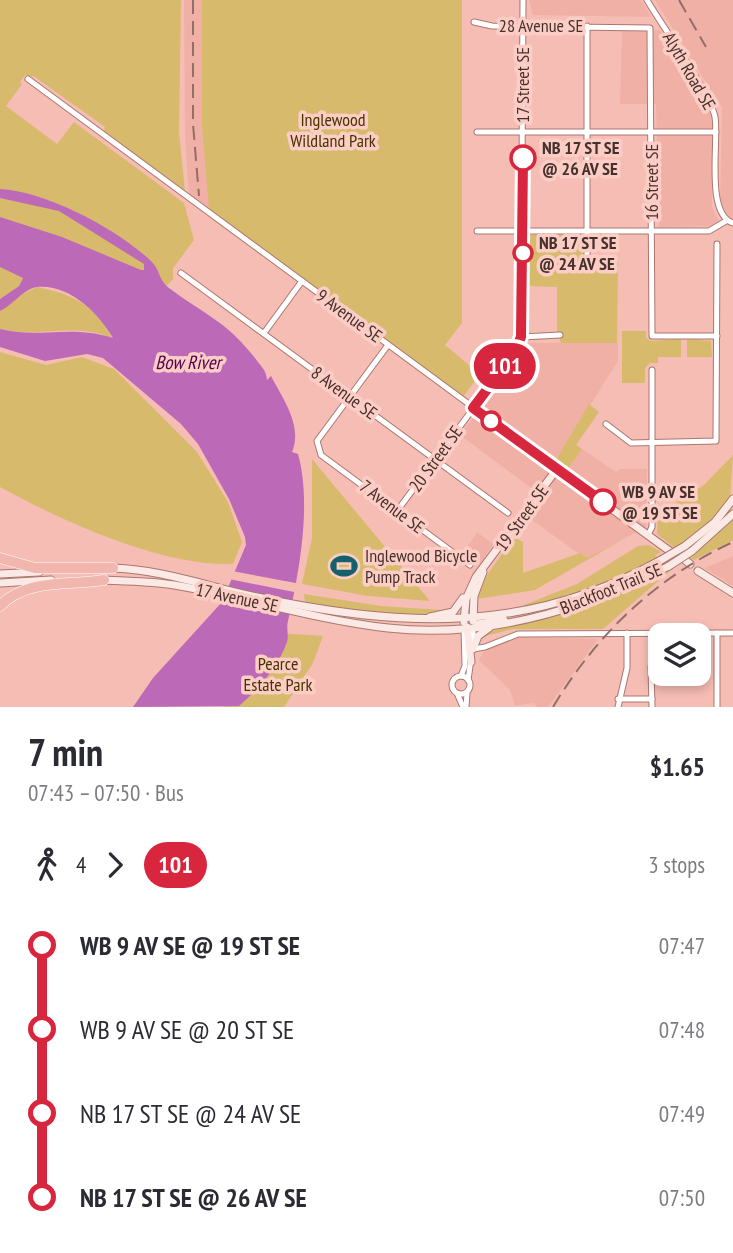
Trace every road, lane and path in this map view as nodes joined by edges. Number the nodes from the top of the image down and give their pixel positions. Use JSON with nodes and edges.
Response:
{"nodes":[{"id":1,"x":523,"y":0,"type":"edge"},
{"id":2,"x":647,"y":0,"type":"edge"},
{"id":3,"x":474,"y":22,"type":"dead end"},
{"id":4,"x":523,"y":26,"type":"junction"},
{"id":5,"x":587,"y":26,"type":"junction"},
{"id":6,"x":650,"y":28,"type":"joint"},
{"id":7,"x":27,"y":79,"type":"dead end"},
{"id":8,"x":477,"y":132,"type":"dead end"},
{"id":9,"x":523,"y":132,"type":"junction"},
{"id":10,"x":587,"y":132,"type":"junction"},
{"id":11,"x":652,"y":132,"type":"junction"},
{"id":12,"x":716,"y":132,"type":"junction"},
{"id":13,"x":730,"y":222,"type":"edge"},
{"id":14,"x":477,"y":231,"type":"dead end"},
{"id":15,"x":523,"y":231,"type":"junction"},
{"id":16,"x":587,"y":231,"type":"junction"},
{"id":17,"x":652,"y":231,"type":"junction"},
{"id":18,"x":717,"y":244,"type":"dead end"},
{"id":19,"x":587,"y":255,"type":"dead end"},
{"id":20,"x":181,"y":273,"type":"dead end"},
{"id":21,"x":302,"y":281,"type":"junction"},
{"id":22,"x":264,"y":333,"type":"junction"},
{"id":23,"x":560,"y":335,"type":"dead end"},
{"id":24,"x":717,"y":336,"type":"junction"},
{"id":25,"x":521,"y":337,"type":"junction"},
{"id":26,"x":388,"y":345,"type":"junction"},
{"id":27,"x":652,"y":370,"type":"dead end"},
{"id":28,"x":350,"y":397,"type":"junction"},
{"id":29,"x":473,"y":408,"type":"junction"},
{"id":30,"x":606,"y":424,"type":"dead end"},
{"id":31,"x":652,"y":443,"type":"junction"},
{"id":32,"x":435,"y":459,"type":"junction"},
{"id":33,"x":557,"y":468,"type":"junction"},
{"id":34,"x":733,"y":499,"type":"edge"},
{"id":35,"x":397,"y":511,"type":"junction"},
{"id":36,"x":508,"y":513,"type":"dead end"},
{"id":37,"x":733,"y":514,"type":"edge"},
{"id":38,"x":648,"y":536,"type":"junction"},
{"id":39,"x":689,"y":549,"type":"junction"},
{"id":40,"x":671,"y":552,"type":"dead end"},
{"id":41,"x":0,"y":558,"type":"edge"},
{"id":42,"x":470,"y":565,"type":"dead end"},
{"id":43,"x":485,"y":567,"type":"junction"},
{"id":44,"x":113,"y":568,"type":"junction"},
{"id":45,"x":698,"y":571,"type":"dead end"},
{"id":46,"x":0,"y":574,"type":"edge"},
{"id":47,"x":476,"y":577,"type":"junction"},
{"id":48,"x":104,"y":580,"type":"junction"},
{"id":49,"x":0,"y":583,"type":"edge"},
{"id":50,"x":221,"y":592,"type":"junction"},
{"id":51,"x":733,"y":593,"type":"edge"},
{"id":52,"x":0,"y":606,"type":"edge"},
{"id":53,"x":301,"y":610,"type":"junction"},
{"id":54,"x":395,"y":618,"type":"junction"},
{"id":55,"x":469,"y":625,"type":"junction"},
{"id":56,"x":490,"y":628,"type":"junction"},
{"id":57,"x":627,"y":633,"type":"junction"},
{"id":58,"x":717,"y":633,"type":"junction"},
{"id":59,"x":733,"y":633,"type":"edge"},
{"id":60,"x":473,"y":649,"type":"junction"},
{"id":61,"x":471,"y":662,"type":"junction"},
{"id":62,"x":461,"y":676,"type":"junction"},
{"id":63,"x":468,"y":680,"type":"junction"},
{"id":64,"x":652,"y":686,"type":"edge"},
{"id":65,"x":468,"y":690,"type":"junction"},
{"id":66,"x":457,"y":693,"type":"junction"},
{"id":67,"x":618,"y":699,"type":"junction"},
{"id":68,"x":652,"y":699,"type":"junction"},
{"id":69,"x":464,"y":707,"type":"edge"},
{"id":70,"x":618,"y":707,"type":"edge"},
{"id":71,"x":652,"y":707,"type":"edge"},
{"id":72,"x":717,"y":707,"type":"edge"}],
"edges":[{"from":1,"to":4,"type":"street","name":"17 Street SE"},
{"from":2,"to":12,"type":"street","name":"Alyth Road SE"},
{"from":3,"to":4,"type":"street","name":"28 Avenue SE"},
{"from":4,"to":5,"type":"street","name":"28 Avenue SE"},
{"from":4,"to":9,"type":"street","name":"17 Street SE"},
{"from":5,"to":6,"type":"street","name":"28 Avenue SE"},
{"from":5,"to":10,"type":"street"},
{"from":6,"to":11,"type":"street","name":"16 Street SE"},
{"from":7,"to":21,"type":"street","name":"9 Avenue SE"},
{"from":8,"to":9,"type":"street"},
{"from":9,"to":10,"type":"street"},
{"from":9,"to":15,"type":"street","name":"17 Street SE"},
{"from":10,"to":11,"type":"street"},
{"from":10,"to":16,"type":"street"},
{"from":11,"to":12,"type":"street"},
{"from":11,"to":17,"type":"street","name":"16 Street SE"},
{"from":12,"to":13,"type":"street","name":"Alyth Road SE"},
{"from":13,"to":17,"type":"street"},
{"from":14,"to":15,"type":"street"},
{"from":15,"to":16,"type":"street"},
{"from":15,"to":25,"type":"street","name":"17 Street SE"},
{"from":16,"to":17,"type":"street"},
{"from":16,"to":19,"type":"street"},
{"from":17,"to":24,"type":"street","name":"16 Street SE"},
{"from":18,"to":24,"type":"street"},
{"from":20,"to":22,"type":"street","name":"8 Avenue SE"},
{"from":21,"to":22,"type":"street"},
{"from":21,"to":26,"type":"street","name":"9 Avenue SE"},
{"from":22,"to":28,"type":"street","name":"8 Avenue SE"},
{"from":23,"to":25,"type":"street"},
{"from":24,"to":31,"type":"street"},
{"from":25,"to":29,"type":"street","name":"20 Street SE"},
{"from":26,"to":28,"type":"street"},
{"from":26,"to":29,"type":"street","name":"9 Avenue SE"},
{"from":27,"to":31,"type":"street"},
{"from":28,"to":32,"type":"street","name":"8 Avenue SE"},
{"from":28,"to":35,"type":"street","name":"7 Avenue SE"},
{"from":29,"to":32,"type":"street","name":"20 Street SE"},
{"from":29,"to":33,"type":"street","name":"9 Avenue SE"},
{"from":30,"to":31,"type":"street"},
{"from":31,"to":38,"type":"street"},
{"from":32,"to":35,"type":"street","name":"20 Street SE"},
{"from":32,"to":36,"type":"street","name":"8 Avenue SE"},
{"from":33,"to":38,"type":"main road","name":"9 Avenue SE"},
{"from":33,"to":43,"type":"main road","name":"19 Street SE"},
{"from":34,"to":39,"type":"main road","name":"Blackfoot Trail SE"},
{"from":35,"to":42,"type":"street","name":"7 Avenue SE"},
{"from":37,"to":39,"type":"main road","name":"Blackfoot Trail SE"},
{"from":38,"to":40,"type":"main road","name":"9 Avenue SE"},
{"from":39,"to":55,"type":"main road","name":"Blackfoot Trail SE","bridge":true},
{"from":39,"to":56,"type":"main road","name":"Blackfoot Trail SE","bridge":true},
{"from":41,"to":44,"type":"highway"},
{"from":43,"to":47,"type":"main road","name":"19 Street SE"},
{"from":43,"to":55,"type":"main road","name":"19 Street SE"},
{"from":44,"to":46,"type":"main road","name":"17 Avenue SE"},
{"from":44,"to":50,"type":"main road","name":"17 Avenue SE"},
{"from":45,"to":51,"type":"main road"},
{"from":47,"to":54,"type":"main road"},
{"from":47,"to":55,"type":"main road","name":"19 Street SE"},
{"from":48,"to":49,"type":"main road","name":"17 Avenue SE"},
{"from":48,"to":50,"type":"main road","name":"17 Avenue SE"},
{"from":48,"to":52,"type":"highway"},
{"from":50,"to":53,"type":"main road","name":"17 Avenue SE"},
{"from":53,"to":54,"type":"main road","name":"17 Avenue SE"},
{"from":53,"to":55,"type":"main road","name":"17 Avenue SE"},
{"from":54,"to":55,"type":"main road","name":"17 Avenue SE"},
{"from":55,"to":56,"type":"main road","name":"Blackfoot Trail SE"},
{"from":55,"to":60,"type":"street"},
{"from":55,"to":61,"type":"main road"},
{"from":55,"to":62,"type":"street"},
{"from":56,"to":60,"type":"main road"},
{"from":57,"to":58,"type":"street"},
{"from":57,"to":60,"type":"street"},
{"from":57,"to":67,"type":"street"},
{"from":58,"to":59,"type":"street"},
{"from":58,"to":72,"type":"street"},
{"from":60,"to":61,"type":"street"},
{"from":61,"to":63,"type":"street"},
{"from":62,"to":63,"type":"street"},
{"from":62,"to":66,"type":"street"},
{"from":63,"to":65,"type":"street"},
{"from":64,"to":68,"type":"street"},
{"from":65,"to":66,"type":"street"},
{"from":65,"to":69,"type":"street"},
{"from":66,"to":69,"type":"street"},
{"from":67,"to":68,"type":"street"},
{"from":67,"to":70,"type":"street"},
{"from":68,"to":71,"type":"street"}]}
